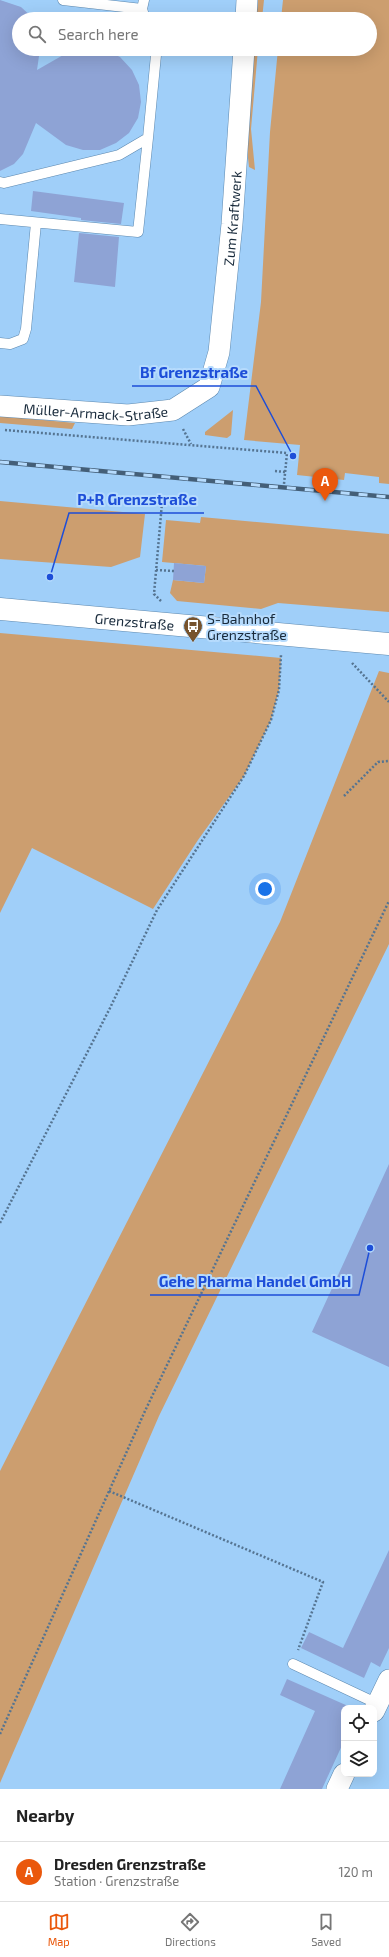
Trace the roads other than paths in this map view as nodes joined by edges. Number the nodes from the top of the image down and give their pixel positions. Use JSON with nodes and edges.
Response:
{"nodes":[{"id":1,"x":63,"y":0,"type":"edge"},
{"id":2,"x":247,"y":0,"type":"edge"},
{"id":3,"x":143,"y":4,"type":"edge"},
{"id":4,"x":246,"y":12,"type":"edge"},
{"id":5,"x":156,"y":56,"type":"edge"},
{"id":6,"x":244,"y":56,"type":"edge"},
{"id":7,"x":148,"y":138,"type":"junction"},
{"id":8,"x":0,"y":182,"type":"edge"},
{"id":9,"x":0,"y":219,"type":"edge"},
{"id":10,"x":36,"y":223,"type":"junction"},
{"id":11,"x":0,"y":343,"type":"edge"},
{"id":12,"x":208,"y":387,"type":"joint"},
{"id":13,"x":0,"y":406,"type":"edge"},
{"id":14,"x":0,"y":609,"type":"edge"},
{"id":15,"x":389,"y":644,"type":"edge"},
{"id":16,"x":293,"y":1664,"type":"road end"},
{"id":17,"x":389,"y":1680,"type":"edge"},
{"id":18,"x":372,"y":1705,"type":"edge"},
{"id":19,"x":377,"y":1705,"type":"edge"},
{"id":20,"x":343,"y":1777,"type":"edge"},
{"id":21,"x":337,"y":1789,"type":"edge"}],
"edges":[{"from":1,"to":3,"type":"lane"},
{"from":2,"to":4,"type":"street"},
{"from":5,"to":7,"type":"lane"},
{"from":6,"to":12,"type":"street","name":"Zum Kraftwerk"},
{"from":7,"to":8,"type":"lane"},
{"from":7,"to":10,"type":"lane"},
{"from":9,"to":10,"type":"lane"},
{"from":10,"to":11,"type":"lane"},
{"from":12,"to":13,"type":"street","name":"Müller-Armack-Straße"},
{"from":14,"to":15,"type":"main road","name":"Grenzstraße"},
{"from":16,"to":18,"type":"lane"},
{"from":17,"to":19,"type":"street"},
{"from":20,"to":21,"type":"street"}]}
